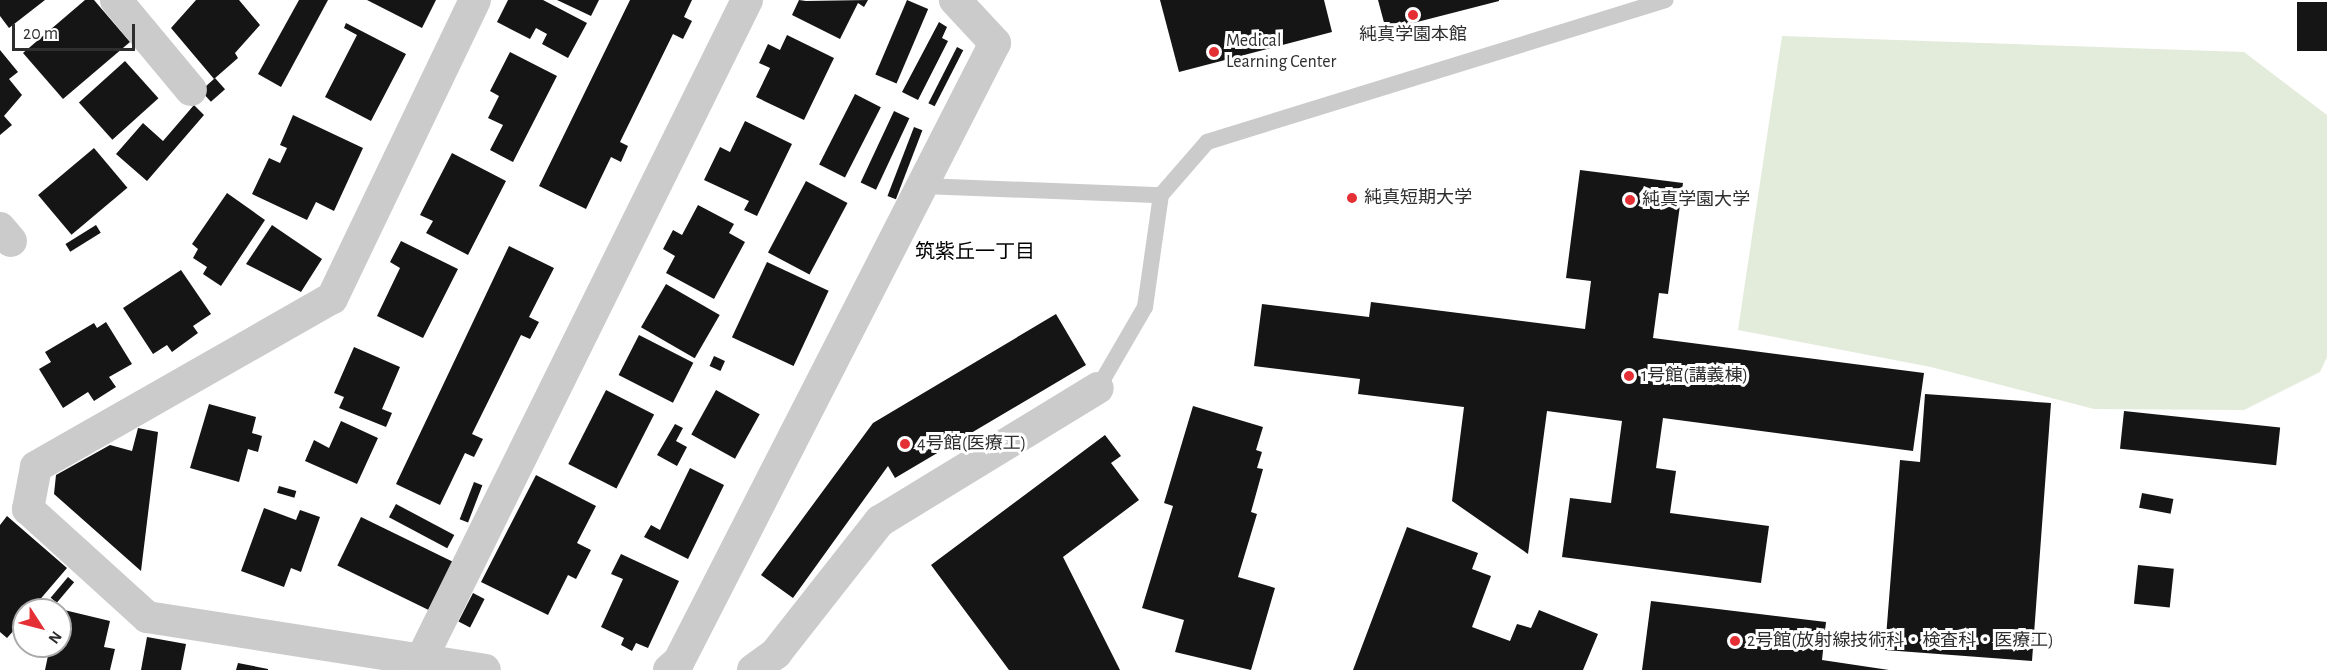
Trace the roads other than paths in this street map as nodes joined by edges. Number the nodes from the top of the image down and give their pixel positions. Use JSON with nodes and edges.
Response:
{"nodes":[{"id":1,"x":116,"y":0,"type":"edge"},
{"id":2,"x":475,"y":0,"type":"edge"},
{"id":3,"x":747,"y":0,"type":"edge"},
{"id":4,"x":955,"y":0,"type":"edge"},
{"id":5,"x":1666,"y":0,"type":"edge"},
{"id":6,"x":191,"y":90,"type":"dead end"},
{"id":7,"x":923,"y":186,"type":"junction"},
{"id":8,"x":1161,"y":195,"type":"junction"},
{"id":9,"x":1098,"y":388,"type":"joint"},
{"id":10,"x":421,"y":660,"type":"junction"},
{"id":11,"x":485,"y":670,"type":"edge"},
{"id":12,"x":669,"y":670,"type":"edge"},
{"id":13,"x":753,"y":670,"type":"edge"}],
"edges":[{"from":1,"to":6,"type":"street"},
{"from":2,"to":10,"type":"street"},
{"from":3,"to":10,"type":"street"},
{"from":4,"to":7,"type":"street"},
{"from":5,"to":8,"type":"lane"},
{"from":7,"to":8,"type":"lane"},
{"from":7,"to":12,"type":"street"},
{"from":8,"to":9,"type":"lane"},
{"from":9,"to":13,"type":"street"},
{"from":10,"to":11,"type":"street"}]}
